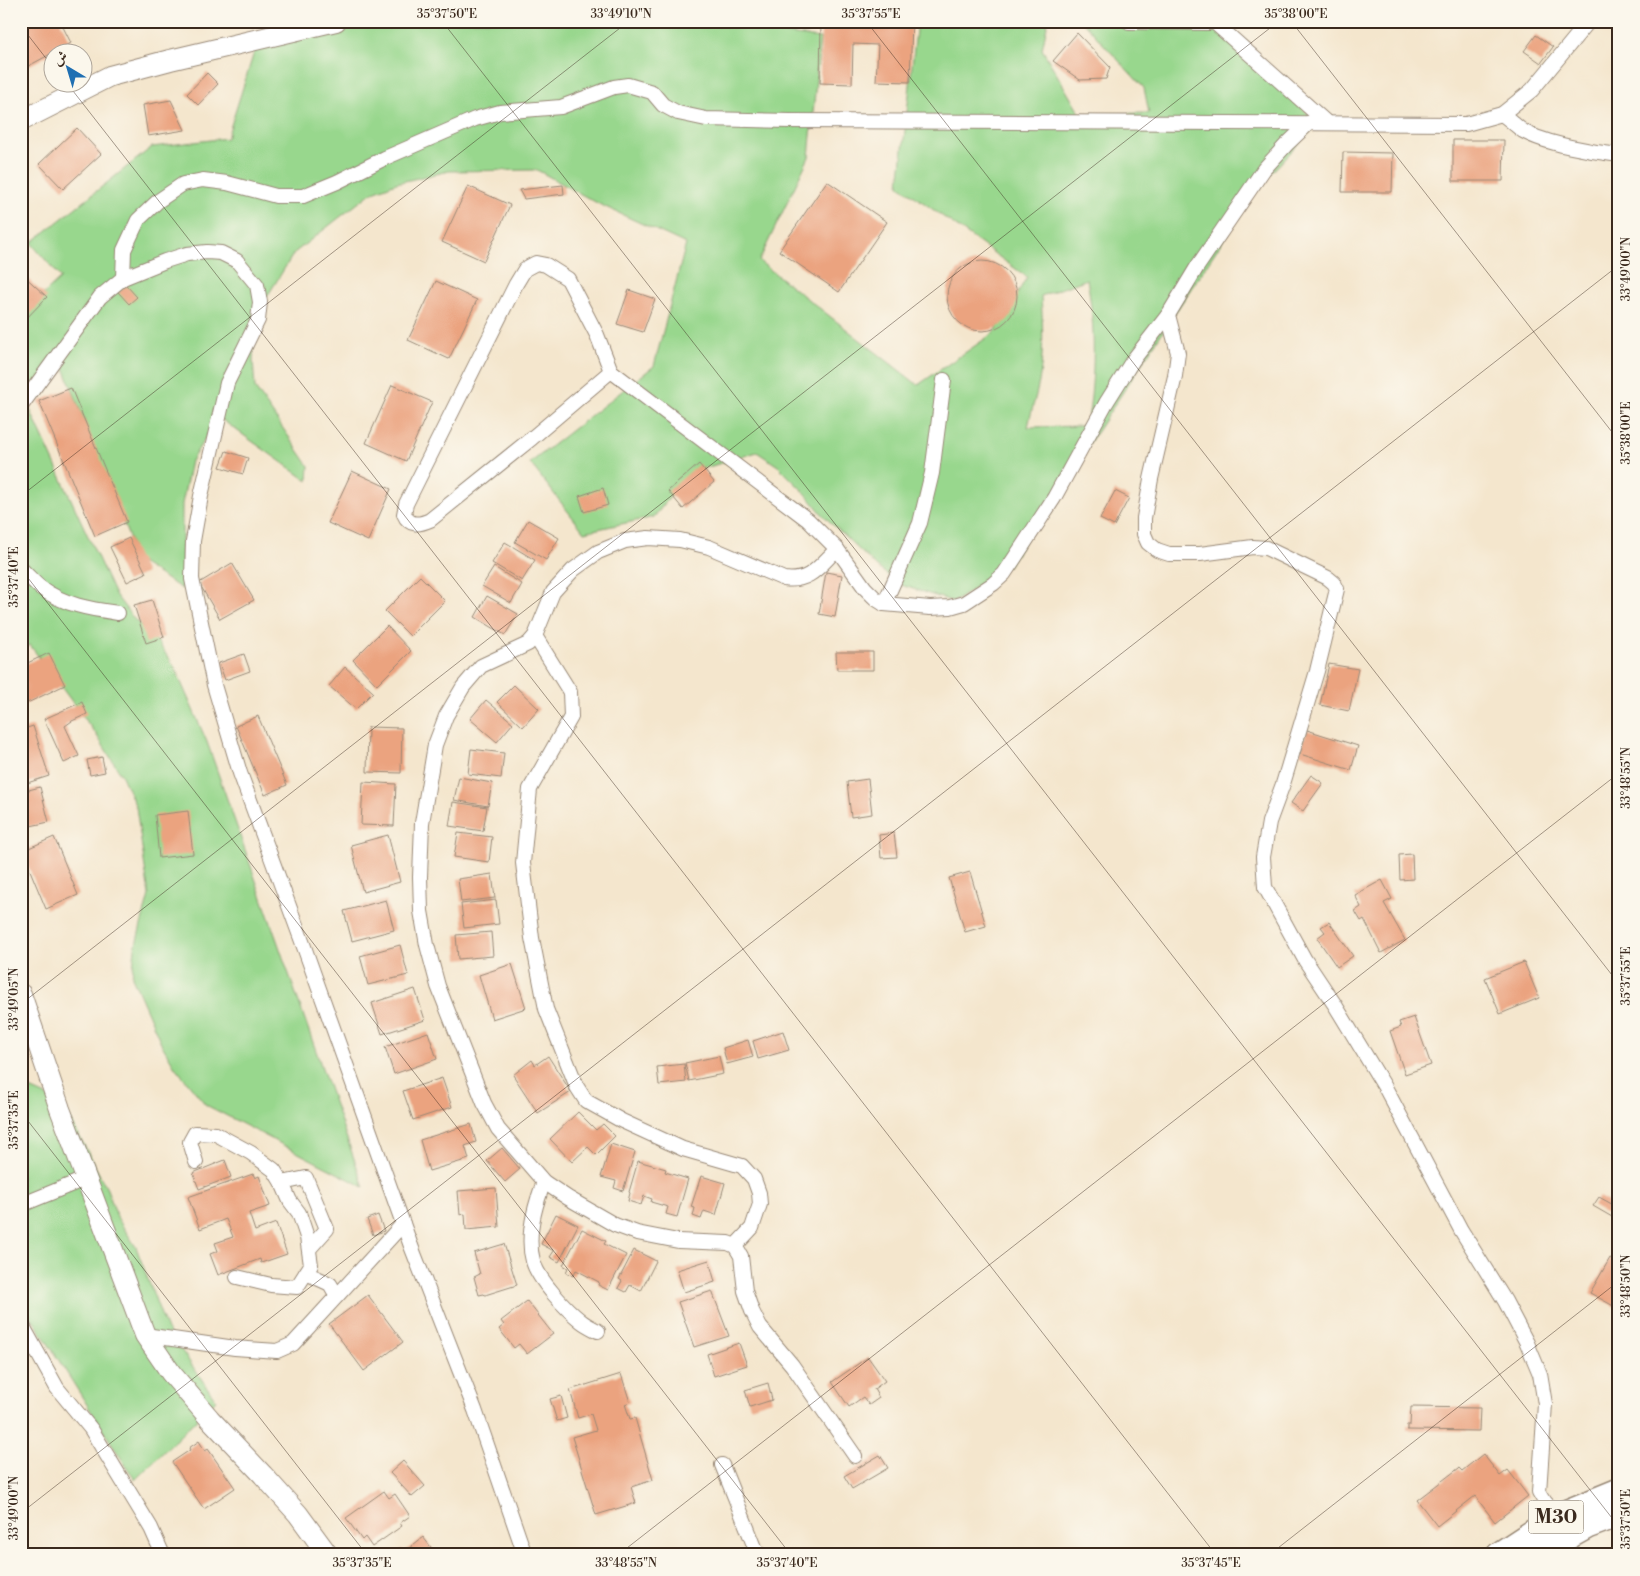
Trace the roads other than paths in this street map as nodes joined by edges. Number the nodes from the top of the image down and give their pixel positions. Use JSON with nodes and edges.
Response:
{"nodes":[{"id":1,"x":336,"y":21,"type":"edge"},
{"id":2,"x":1589,"y":21,"type":"edge"},
{"id":3,"x":1129,"y":22,"type":"edge"},
{"id":4,"x":1502,"y":114,"type":"junction"},
{"id":5,"x":21,"y":121,"type":"edge"},
{"id":6,"x":1309,"y":123,"type":"junction"},
{"id":7,"x":1327,"y":123,"type":"junction"},
{"id":8,"x":1619,"y":155,"type":"edge"},
{"id":9,"x":123,"y":278,"type":"junction"},
{"id":10,"x":1168,"y":315,"type":"junction"},
{"id":11,"x":611,"y":372,"type":"junction"},
{"id":12,"x":944,"y":380,"type":"dead end"},
{"id":13,"x":21,"y":406,"type":"edge"},
{"id":14,"x":837,"y":549,"type":"junction"},
{"id":15,"x":21,"y":569,"type":"edge"},
{"id":16,"x":884,"y":604,"type":"junction"},
{"id":17,"x":118,"y":613,"type":"dead end"},
{"id":18,"x":535,"y":636,"type":"junction"},
{"id":19,"x":21,"y":994,"type":"edge"},
{"id":20,"x":196,"y":1162,"type":"dead end"},
{"id":21,"x":87,"y":1178,"type":"junction"},
{"id":22,"x":544,"y":1182,"type":"junction"},
{"id":23,"x":282,"y":1183,"type":"junction"},
{"id":24,"x":21,"y":1205,"type":"edge"},
{"id":25,"x":403,"y":1224,"type":"junction"},
{"id":26,"x":735,"y":1246,"type":"junction"},
{"id":27,"x":309,"y":1249,"type":"junction"},
{"id":28,"x":306,"y":1273,"type":"junction"},
{"id":29,"x":236,"y":1277,"type":"dead end"},
{"id":30,"x":337,"y":1296,"type":"junction"},
{"id":31,"x":21,"y":1323,"type":"edge"},
{"id":32,"x":598,"y":1331,"type":"dead end"},
{"id":33,"x":145,"y":1335,"type":"junction"},
{"id":34,"x":855,"y":1456,"type":"dead end"},
{"id":35,"x":722,"y":1465,"type":"dead end"},
{"id":36,"x":1619,"y":1491,"type":"edge"},
{"id":37,"x":1619,"y":1514,"type":"edge"},
{"id":38,"x":1558,"y":1516,"type":"junction"},
{"id":39,"x":163,"y":1555,"type":"edge"},
{"id":40,"x":328,"y":1555,"type":"edge"},
{"id":41,"x":525,"y":1555,"type":"edge"},
{"id":42,"x":758,"y":1555,"type":"edge"},
{"id":43,"x":1499,"y":1555,"type":"edge"},
{"id":44,"x":1535,"y":1555,"type":"edge"}],
"edges":[{"from":1,"to":5,"type":"street"},
{"from":2,"to":4,"type":"street"},
{"from":3,"to":7,"type":"street"},
{"from":4,"to":7,"type":"street"},
{"from":4,"to":8,"type":"street"},
{"from":6,"to":7,"type":"street"},
{"from":6,"to":9,"type":"street"},
{"from":6,"to":10,"type":"street"},
{"from":9,"to":13,"type":"street"},
{"from":9,"to":25,"type":"street"},
{"from":10,"to":16,"type":"street"},
{"from":10,"to":38,"type":"street"},
{"from":11,"to":11,"type":"street"},
{"from":11,"to":14,"type":"street"},
{"from":12,"to":16,"type":"street"},
{"from":14,"to":16,"type":"street"},
{"from":14,"to":18,"type":"street"},
{"from":15,"to":17,"type":"street"},
{"from":18,"to":22,"type":"street"},
{"from":18,"to":26,"type":"street"},
{"from":19,"to":21,"type":"street"},
{"from":20,"to":23,"type":"street"},
{"from":21,"to":24,"type":"street"},
{"from":21,"to":33,"type":"street"},
{"from":22,"to":26,"type":"street"},
{"from":22,"to":32,"type":"street"},
{"from":23,"to":27,"type":"street"},
{"from":23,"to":27,"type":"street"},
{"from":25,"to":30,"type":"street"},
{"from":25,"to":41,"type":"street"},
{"from":26,"to":34,"type":"street"},
{"from":27,"to":28,"type":"street"},
{"from":28,"to":29,"type":"street"},
{"from":28,"to":30,"type":"street"},
{"from":30,"to":33,"type":"street"},
{"from":31,"to":39,"type":"street"},
{"from":33,"to":40,"type":"street"},
{"from":35,"to":42,"type":"street"},
{"from":36,"to":38,"type":"highway","number":"M30"},
{"from":37,"to":44,"type":"highway","number":"M30"},
{"from":38,"to":43,"type":"highway","number":"M30"}]}
